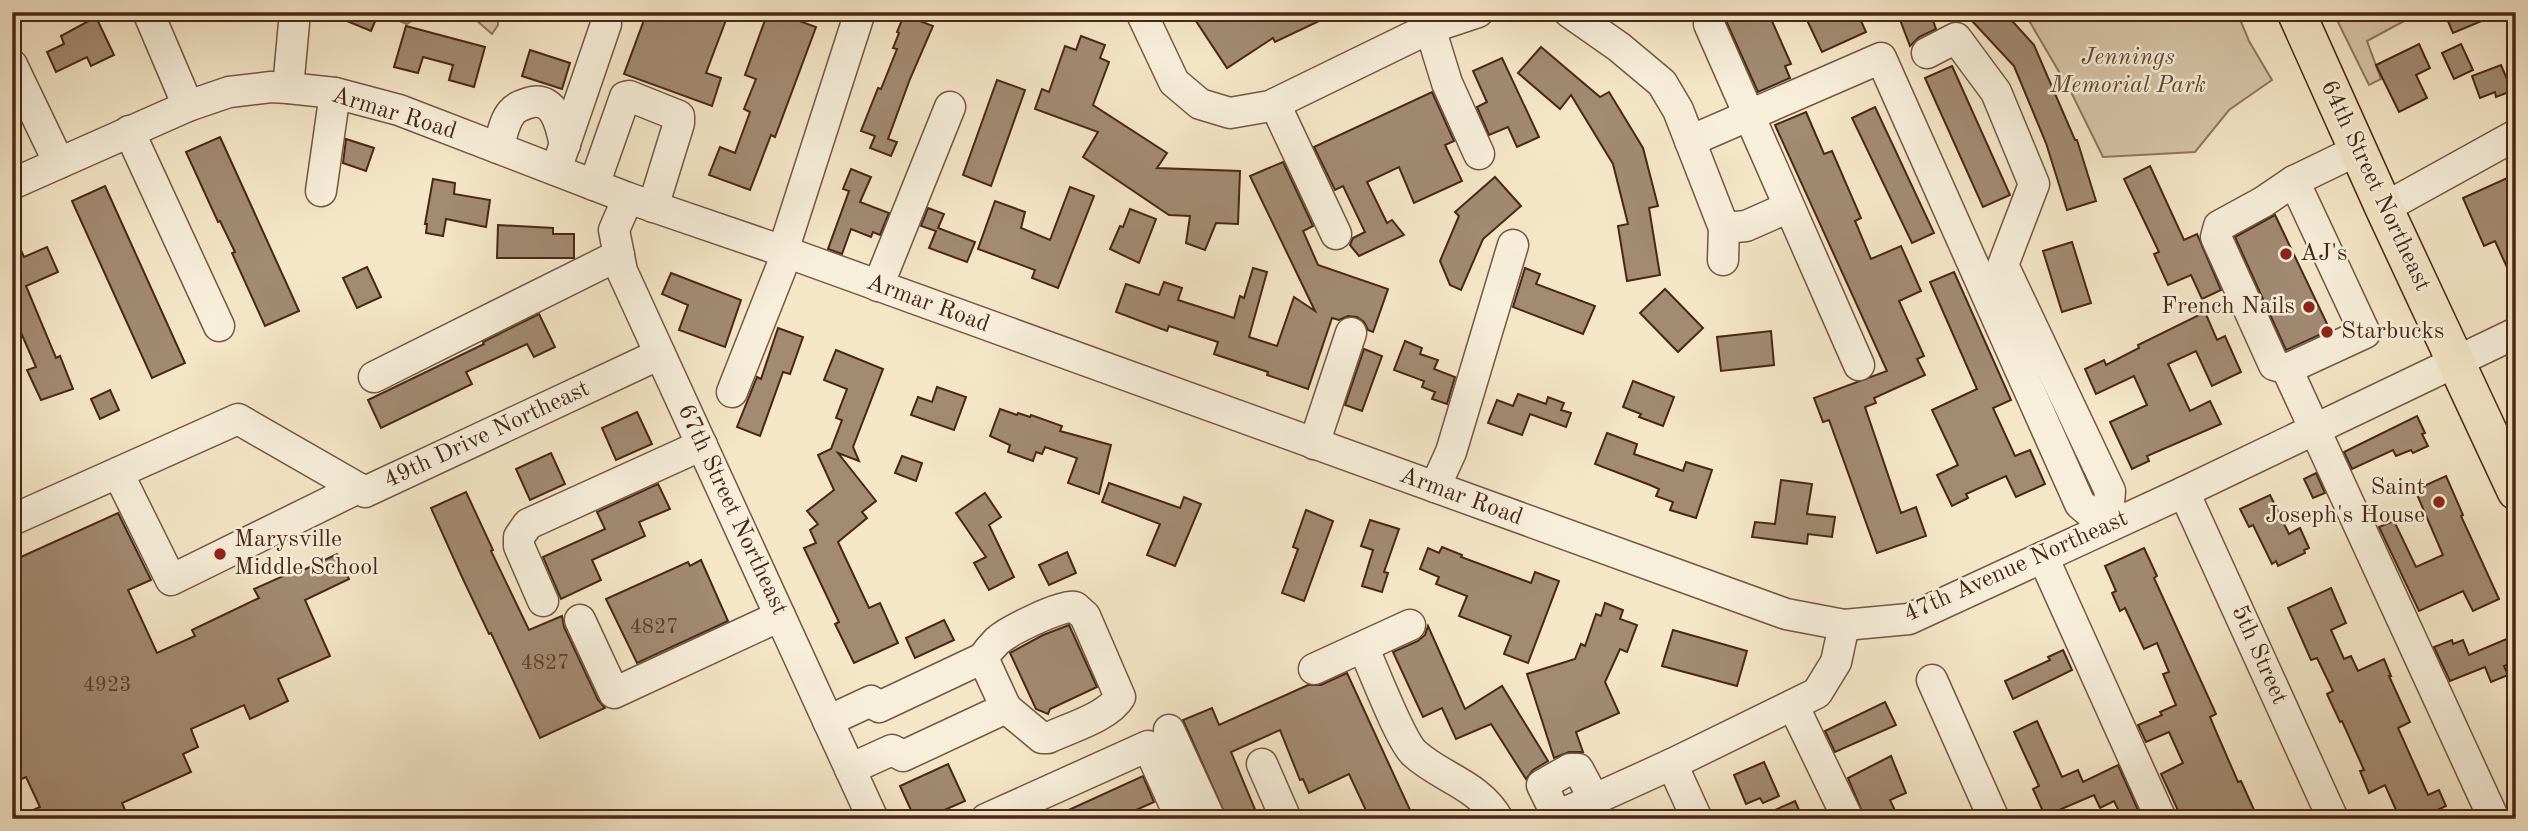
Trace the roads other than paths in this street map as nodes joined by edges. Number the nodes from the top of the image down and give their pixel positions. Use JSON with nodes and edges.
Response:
{"nodes":[{"id":1,"x":148,"y":12,"type":"edge"},
{"id":2,"x":295,"y":12,"type":"edge"},
{"id":3,"x":860,"y":12,"type":"edge"},
{"id":4,"x":1141,"y":12,"type":"edge"},
{"id":5,"x":1478,"y":12,"type":"edge"},
{"id":6,"x":1569,"y":12,"type":"edge"},
{"id":7,"x":2295,"y":12,"type":"edge"},
{"id":8,"x":606,"y":24,"type":"dead end"},
{"id":9,"x":1709,"y":24,"type":"dead end"},
{"id":10,"x":1430,"y":28,"type":"junction"},
{"id":11,"x":1927,"y":53,"type":"dead end"},
{"id":12,"x":12,"y":65,"type":"edge"},
{"id":13,"x":288,"y":88,"type":"junction"},
{"id":14,"x":335,"y":93,"type":"junction"},
{"id":15,"x":1275,"y":104,"type":"junction"},
{"id":16,"x":188,"y":106,"type":"junction"},
{"id":17,"x":950,"y":107,"type":"dead end"},
{"id":18,"x":1749,"y":115,"type":"junction"},
{"id":19,"x":129,"y":131,"type":"junction"},
{"id":20,"x":2516,"y":135,"type":"edge"},
{"id":21,"x":1690,"y":141,"type":"junction"},
{"id":22,"x":498,"y":148,"type":"junction"},
{"id":23,"x":2358,"y":150,"type":"junction"},
{"id":24,"x":1479,"y":154,"type":"dead end"},
{"id":25,"x":560,"y":158,"type":"junction"},
{"id":26,"x":59,"y":163,"type":"junction"},
{"id":27,"x":2294,"y":181,"type":"junction"},
{"id":28,"x":12,"y":184,"type":"edge"},
{"id":29,"x":594,"y":185,"type":"junction"},
{"id":30,"x":321,"y":191,"type":"dead end"},
{"id":31,"x":640,"y":202,"type":"junction"},
{"id":32,"x":1789,"y":207,"type":"junction"},
{"id":33,"x":2384,"y":208,"type":"junction"},
{"id":34,"x":1724,"y":228,"type":"junction"},
{"id":35,"x":1336,"y":234,"type":"dead end"},
{"id":36,"x":1513,"y":245,"type":"dead end"},
{"id":37,"x":785,"y":252,"type":"junction"},
{"id":38,"x":619,"y":255,"type":"junction"},
{"id":39,"x":1723,"y":260,"type":"dead end"},
{"id":40,"x":878,"y":286,"type":"junction"},
{"id":41,"x":219,"y":326,"type":"dead end"},
{"id":42,"x":1351,"y":333,"type":"dead end"},
{"id":43,"x":2516,"y":333,"type":"edge"},
{"id":44,"x":660,"y":354,"type":"junction"},
{"id":45,"x":2456,"y":360,"type":"junction"},
{"id":46,"x":1859,"y":365,"type":"dead end"},
{"id":47,"x":2287,"y":369,"type":"junction"},
{"id":48,"x":374,"y":377,"type":"dead end"},
{"id":49,"x":732,"y":392,"type":"dead end"},
{"id":50,"x":2315,"y":428,"type":"junction"},
{"id":51,"x":1314,"y":443,"type":"junction"},
{"id":52,"x":702,"y":445,"type":"junction"},
{"id":53,"x":118,"y":472,"type":"junction"},
{"id":54,"x":1435,"y":487,"type":"junction"},
{"id":55,"x":358,"y":488,"type":"junction"},
{"id":56,"x":2516,"y":491,"type":"edge"},
{"id":57,"x":2184,"y":492,"type":"junction"},
{"id":58,"x":12,"y":520,"type":"edge"},
{"id":59,"x":2107,"y":527,"type":"junction"},
{"id":60,"x":2043,"y":557,"type":"junction"},
{"id":61,"x":543,"y":601,"type":"dead end"},
{"id":62,"x":780,"y":616,"type":"junction"},
{"id":63,"x":580,"y":620,"type":"dead end"},
{"id":64,"x":1410,"y":625,"type":"dead end"},
{"id":65,"x":1844,"y":625,"type":"junction"},
{"id":66,"x":1363,"y":646,"type":"junction"},
{"id":67,"x":983,"y":658,"type":"junction"},
{"id":68,"x":1314,"y":669,"type":"dead end"},
{"id":69,"x":1931,"y":680,"type":"dead end"},
{"id":70,"x":1793,"y":705,"type":"junction"},
{"id":71,"x":1006,"y":708,"type":"junction"},
{"id":72,"x":828,"y":721,"type":"junction"},
{"id":73,"x":1169,"y":730,"type":"dead end"},
{"id":74,"x":1262,"y":764,"type":"dead end"},
{"id":75,"x":1672,"y":764,"type":"junction"},
{"id":76,"x":850,"y":769,"type":"junction"},
{"id":77,"x":1554,"y":817,"type":"edge"},
{"id":78,"x":873,"y":819,"type":"edge"},
{"id":79,"x":986,"y":819,"type":"edge"},
{"id":80,"x":1181,"y":819,"type":"edge"},
{"id":81,"x":1210,"y":819,"type":"edge"},
{"id":82,"x":1286,"y":819,"type":"edge"},
{"id":83,"x":1498,"y":819,"type":"edge"},
{"id":84,"x":1697,"y":819,"type":"edge"},
{"id":85,"x":1847,"y":819,"type":"edge"},
{"id":86,"x":1994,"y":819,"type":"edge"},
{"id":87,"x":2161,"y":819,"type":"edge"},
{"id":88,"x":2333,"y":819,"type":"edge"},
{"id":89,"x":2494,"y":819,"type":"edge"}],
"edges":[{"from":1,"to":16,"type":"street"},
{"from":2,"to":13,"type":"street"},
{"from":3,"to":37,"type":"street"},
{"from":4,"to":15,"type":"street"},
{"from":5,"to":10,"type":"street"},
{"from":6,"to":21,"type":"street"},
{"from":7,"to":23,"type":"main road","name":"64th Street Northeast"},
{"from":8,"to":25,"type":"street"},
{"from":9,"to":18,"type":"street"},
{"from":10,"to":15,"type":"street"},
{"from":10,"to":24,"type":"street"},
{"from":11,"to":59,"type":"street"},
{"from":12,"to":26,"type":"street"},
{"from":13,"to":14,"type":"street","name":"Armar Road"},
{"from":13,"to":16,"type":"street","name":"Armar Road"},
{"from":14,"to":22,"type":"street","name":"Armar Road"},
{"from":14,"to":30,"type":"street"},
{"from":15,"to":35,"type":"street"},
{"from":16,"to":19,"type":"street","name":"Armar Road"},
{"from":17,"to":40,"type":"street"},
{"from":18,"to":21,"type":"street"},
{"from":18,"to":32,"type":"street"},
{"from":18,"to":59,"type":"street"},
{"from":19,"to":26,"type":"street","name":"Armar Road"},
{"from":19,"to":41,"type":"street"},
{"from":20,"to":33,"type":"street"},
{"from":21,"to":34,"type":"street"},
{"from":22,"to":25,"type":"street","name":"Armar Road"},
{"from":22,"to":25,"type":"street"},
{"from":23,"to":27,"type":"street"},
{"from":23,"to":33,"type":"main road","name":"64th Street Northeast"},
{"from":25,"to":29,"type":"street","name":"Armar Road"},
{"from":26,"to":28,"type":"street","name":"Armar Road"},
{"from":27,"to":47,"type":"street"},
{"from":27,"to":47,"type":"street"},
{"from":29,"to":31,"type":"street","name":"Armar Road"},
{"from":29,"to":31,"type":"street","name":"67th Street Northeast"},
{"from":31,"to":37,"type":"street","name":"Armar Road"},
{"from":31,"to":38,"type":"street","name":"67th Street Northeast"},
{"from":32,"to":34,"type":"street"},
{"from":32,"to":46,"type":"street"},
{"from":33,"to":45,"type":"main road","name":"64th Street Northeast"},
{"from":34,"to":39,"type":"street"},
{"from":36,"to":54,"type":"street"},
{"from":37,"to":40,"type":"street","name":"Armar Road"},
{"from":37,"to":49,"type":"street"},
{"from":38,"to":44,"type":"street","name":"67th Street Northeast"},
{"from":38,"to":48,"type":"street"},
{"from":40,"to":51,"type":"street","name":"Armar Road"},
{"from":42,"to":51,"type":"street"},
{"from":43,"to":45,"type":"street","name":"47th Avenue Northeast"},
{"from":44,"to":52,"type":"street","name":"67th Street Northeast"},
{"from":44,"to":55,"type":"street","name":"49th Drive Northeast"},
{"from":45,"to":50,"type":"street","name":"47th Avenue Northeast"},
{"from":45,"to":56,"type":"main road","name":"64th Street Northeast"},
{"from":47,"to":50,"type":"street"},
{"from":50,"to":57,"type":"street","name":"47th Avenue Northeast"},
{"from":50,"to":89,"type":"street"},
{"from":51,"to":54,"type":"street","name":"Armar Road"},
{"from":52,"to":61,"type":"street"},
{"from":52,"to":62,"type":"street","name":"67th Street Northeast"},
{"from":53,"to":55,"type":"street","name":"49th Drive Northeast"},
{"from":53,"to":55,"type":"street"},
{"from":53,"to":58,"type":"street","name":"49th Drive Northeast"},
{"from":54,"to":65,"type":"street","name":"Armar Road"},
{"from":57,"to":59,"type":"street","name":"47th Avenue Northeast"},
{"from":57,"to":88,"type":"street","name":"5th Street"},
{"from":59,"to":60,"type":"street","name":"47th Avenue Northeast"},
{"from":60,"to":65,"type":"street","name":"47th Avenue Northeast"},
{"from":60,"to":87,"type":"street"},
{"from":62,"to":63,"type":"street"},
{"from":62,"to":72,"type":"street","name":"67th Street Northeast"},
{"from":64,"to":66,"type":"street"},
{"from":65,"to":70,"type":"street"},
{"from":66,"to":68,"type":"street"},
{"from":66,"to":83,"type":"street"},
{"from":67,"to":71,"type":"street"},
{"from":67,"to":71,"type":"street"},
{"from":67,"to":72,"type":"street"},
{"from":69,"to":86,"type":"street"},
{"from":70,"to":75,"type":"street"},
{"from":70,"to":85,"type":"street"},
{"from":71,"to":76,"type":"street"},
{"from":72,"to":76,"type":"street","name":"67th Street Northeast"},
{"from":73,"to":81,"type":"street"},
{"from":74,"to":82,"type":"street"},
{"from":75,"to":77,"type":"street"},
{"from":75,"to":84,"type":"street"},
{"from":76,"to":78,"type":"street","name":"67th Street Northeast"},
{"from":79,"to":80,"type":"street"}]}
